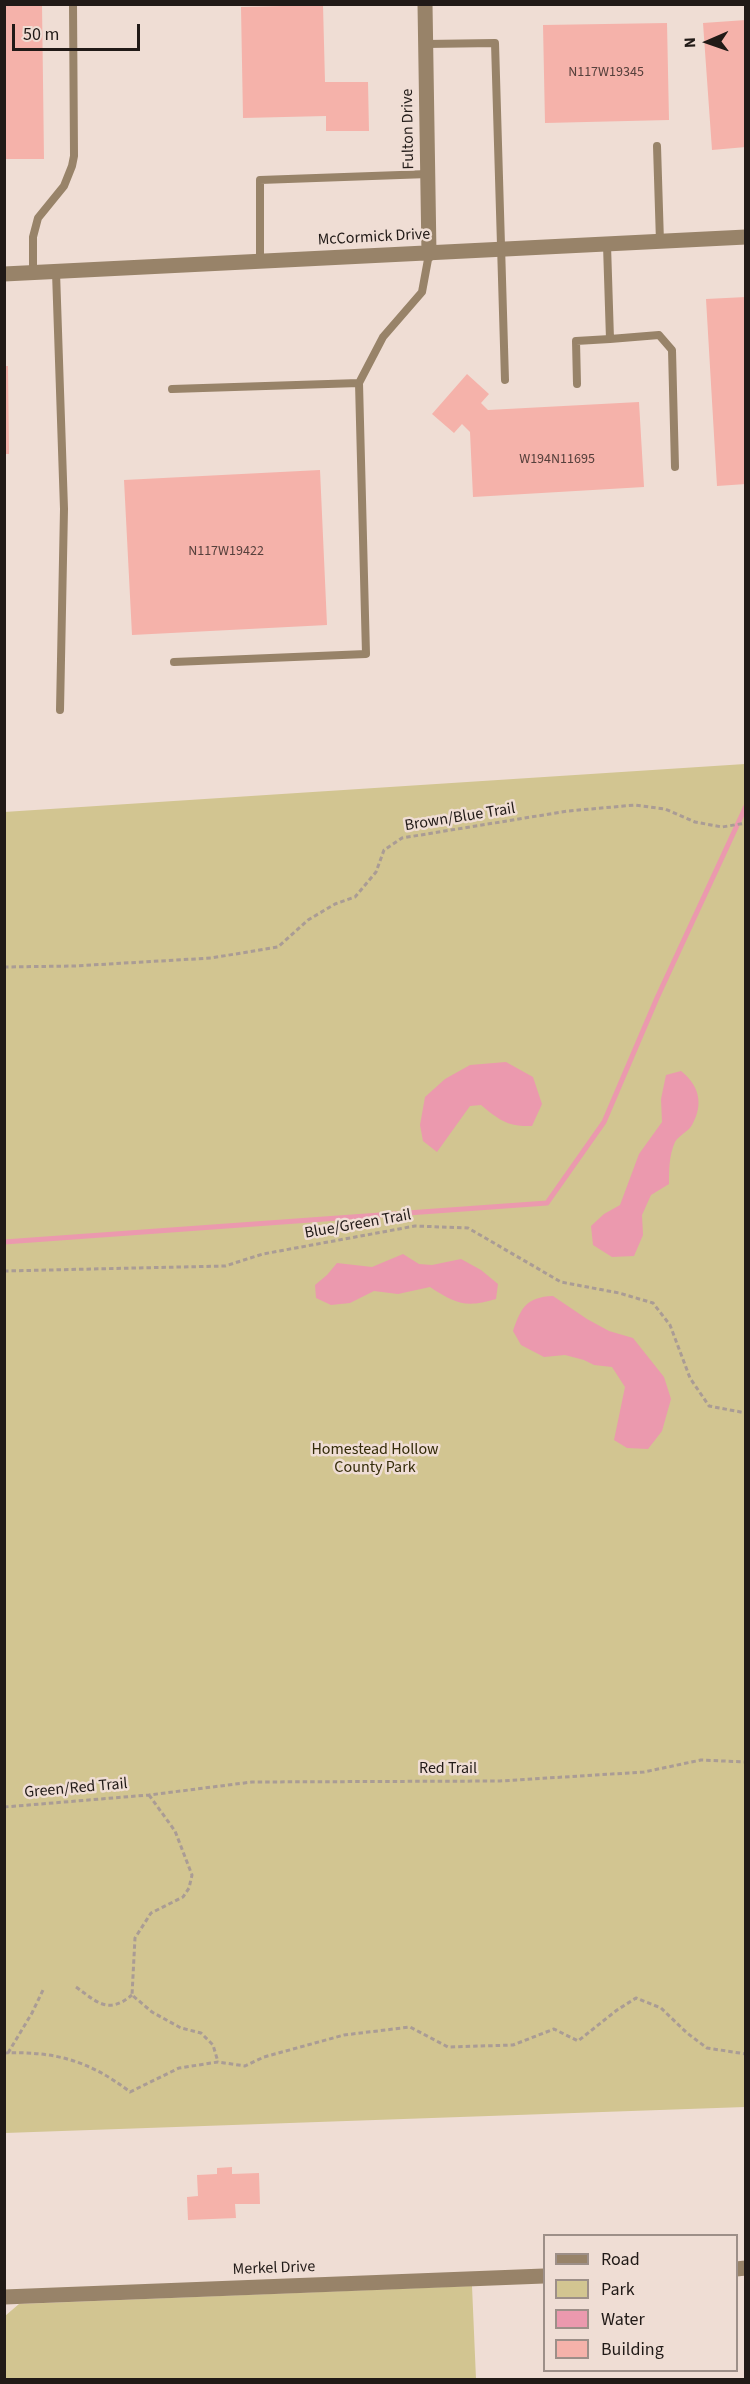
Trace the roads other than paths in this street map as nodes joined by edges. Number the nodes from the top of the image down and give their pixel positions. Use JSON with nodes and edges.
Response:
{"nodes":[{"id":1,"x":73,"y":4,"type":"edge"},
{"id":2,"x":425,"y":4,"type":"edge"},
{"id":3,"x":426,"y":44,"type":"junction"},
{"id":4,"x":657,"y":146,"type":"dead end"},
{"id":5,"x":428,"y":174,"type":"junction"},
{"id":6,"x":746,"y":237,"type":"edge"},
{"id":7,"x":660,"y":242,"type":"junction"},
{"id":8,"x":607,"y":245,"type":"junction"},
{"id":9,"x":500,"y":250,"type":"junction"},
{"id":10,"x":429,"y":254,"type":"junction"},
{"id":11,"x":260,"y":262,"type":"junction"},
{"id":12,"x":56,"y":272,"type":"junction"},
{"id":13,"x":33,"y":273,"type":"junction"},
{"id":14,"x":4,"y":274,"type":"edge"},
{"id":15,"x":609,"y":339,"type":"junction"},
{"id":16,"x":505,"y":380,"type":"dead end"},
{"id":17,"x":359,"y":383,"type":"junction"},
{"id":18,"x":577,"y":384,"type":"dead end"},
{"id":19,"x":172,"y":389,"type":"dead end"},
{"id":20,"x":675,"y":467,"type":"dead end"},
{"id":21,"x":174,"y":662,"type":"dead end"},
{"id":22,"x":60,"y":710,"type":"dead end"},
{"id":23,"x":543,"y":2276,"type":"edge"},
{"id":24,"x":4,"y":2297,"type":"edge"}],
"edges":[{"from":1,"to":13,"type":"lane"},
{"from":2,"to":3,"type":"street","name":"Fulton Drive"},
{"from":3,"to":5,"type":"street","name":"Fulton Drive"},
{"from":3,"to":9,"type":"lane"},
{"from":4,"to":7,"type":"lane"},
{"from":5,"to":10,"type":"street","name":"Fulton Drive"},
{"from":5,"to":11,"type":"lane"},
{"from":6,"to":7,"type":"street","name":"McCormick Drive"},
{"from":7,"to":8,"type":"street","name":"McCormick Drive"},
{"from":8,"to":9,"type":"street","name":"McCormick Drive"},
{"from":8,"to":15,"type":"lane"},
{"from":9,"to":10,"type":"street","name":"McCormick Drive"},
{"from":9,"to":16,"type":"lane"},
{"from":10,"to":11,"type":"street","name":"McCormick Drive"},
{"from":10,"to":17,"type":"lane"},
{"from":11,"to":12,"type":"street","name":"McCormick Drive"},
{"from":12,"to":13,"type":"street","name":"McCormick Drive"},
{"from":12,"to":22,"type":"lane"},
{"from":13,"to":14,"type":"street","name":"McCormick Drive"},
{"from":15,"to":18,"type":"lane"},
{"from":15,"to":20,"type":"lane"},
{"from":17,"to":19,"type":"lane"},
{"from":17,"to":21,"type":"lane"},
{"from":23,"to":24,"type":"street","name":"Merkel Drive"}]}
